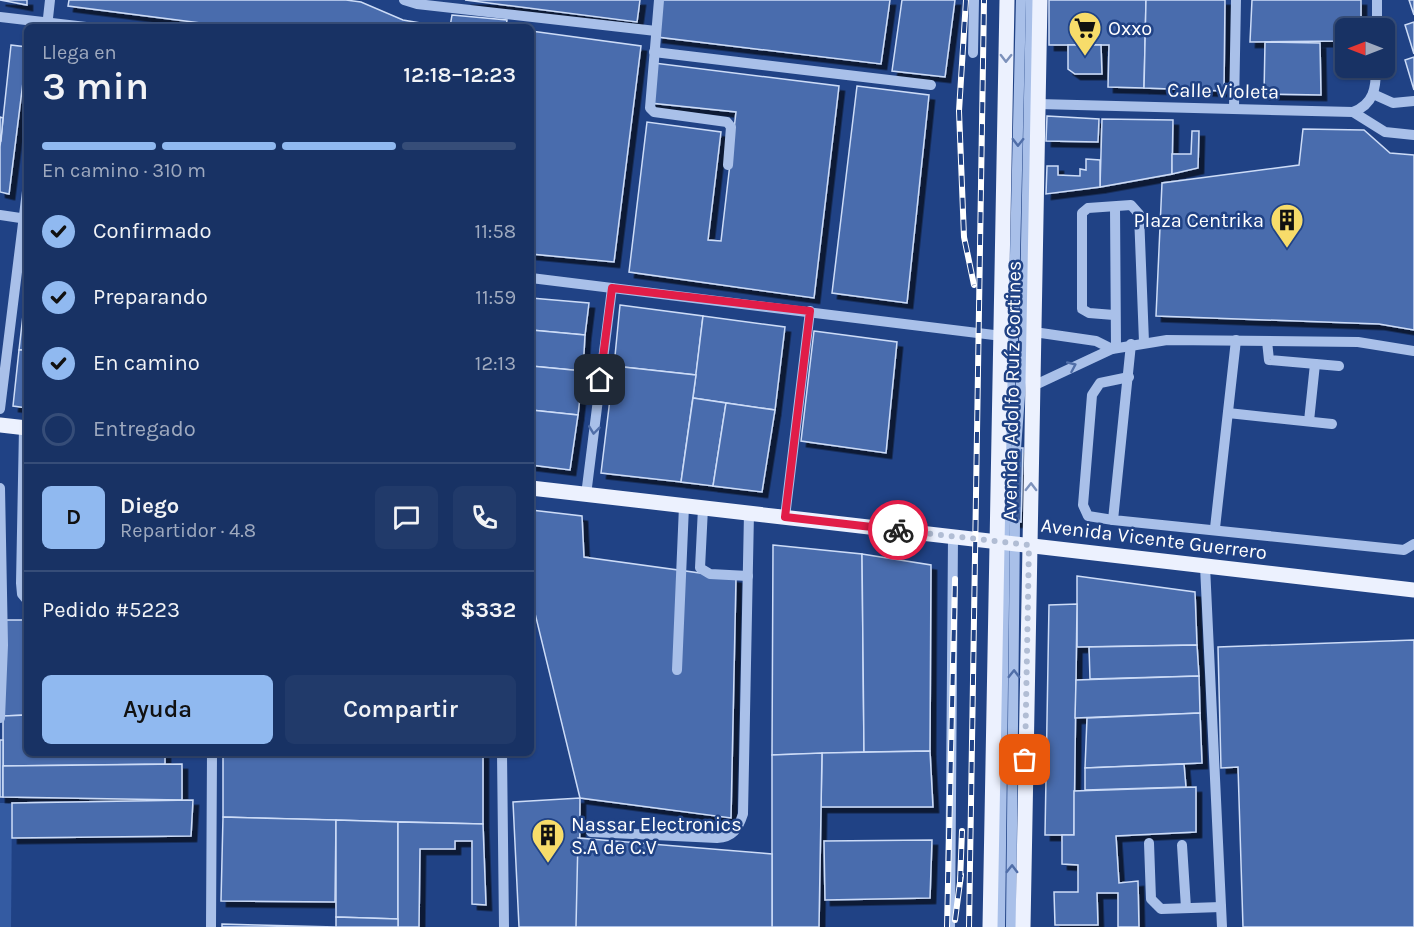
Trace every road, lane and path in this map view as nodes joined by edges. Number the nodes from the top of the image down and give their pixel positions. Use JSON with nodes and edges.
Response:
{"nodes":[{"id":1,"x":50,"y":0,"type":"edge"},
{"id":2,"x":404,"y":0,"type":"edge"},
{"id":3,"x":659,"y":0,"type":"edge"},
{"id":4,"x":974,"y":0,"type":"edge"},
{"id":5,"x":1007,"y":0,"type":"edge"},
{"id":6,"x":1021,"y":0,"type":"edge"},
{"id":7,"x":1031,"y":0,"type":"edge"},
{"id":8,"x":1040,"y":0,"type":"edge"},
{"id":9,"x":1236,"y":0,"type":"edge"},
{"id":10,"x":1377,"y":0,"type":"edge"},
{"id":11,"x":0,"y":17,"type":"edge"},
{"id":12,"x":1377,"y":18,"type":"edge"},
{"id":13,"x":41,"y":24,"type":"edge"},
{"id":14,"x":47,"y":24,"type":"edge"},
{"id":15,"x":656,"y":31,"type":"junction"},
{"id":16,"x":654,"y":52,"type":"junction"},
{"id":17,"x":973,"y":53,"type":"dead end"},
{"id":18,"x":1375,"y":78,"type":"edge"},
{"id":19,"x":931,"y":85,"type":"dead end"},
{"id":20,"x":1373,"y":94,"type":"junction"},
{"id":21,"x":1414,"y":101,"type":"edge"},
{"id":22,"x":1038,"y":104,"type":"junction"},
{"id":23,"x":1234,"y":108,"type":"junction"},
{"id":24,"x":1353,"y":112,"type":"junction"},
{"id":25,"x":1414,"y":135,"type":"edge"},
{"id":26,"x":728,"y":165,"type":"dead end"},
{"id":27,"x":1115,"y":207,"type":"junction"},
{"id":28,"x":0,"y":215,"type":"edge"},
{"id":29,"x":24,"y":218,"type":"edge"},
{"id":30,"x":24,"y":226,"type":"edge"},
{"id":31,"x":534,"y":278,"type":"edge"},
{"id":32,"x":612,"y":288,"type":"junction"},
{"id":33,"x":810,"y":311,"type":"junction"},
{"id":34,"x":1114,"y":315,"type":"junction"},
{"id":35,"x":1034,"y":332,"type":"junction"},
{"id":36,"x":1002,"y":336,"type":"junction"},
{"id":37,"x":1236,"y":340,"type":"junction"},
{"id":38,"x":1267,"y":341,"type":"junction"},
{"id":39,"x":1143,"y":342,"type":"junction"},
{"id":40,"x":1131,"y":344,"type":"junction"},
{"id":41,"x":1114,"y":348,"type":"junction"},
{"id":42,"x":1414,"y":351,"type":"edge"},
{"id":43,"x":1315,"y":364,"type":"junction"},
{"id":44,"x":1339,"y":366,"type":"dead end"},
{"id":45,"x":1129,"y":377,"type":"junction"},
{"id":46,"x":1033,"y":386,"type":"junction"},
{"id":47,"x":0,"y":409,"type":"edge"},
{"id":48,"x":1228,"y":413,"type":"junction"},
{"id":49,"x":1309,"y":421,"type":"junction"},
{"id":50,"x":1332,"y":424,"type":"dead end"},
{"id":51,"x":0,"y":425,"type":"edge"},
{"id":52,"x":24,"y":428,"type":"edge"},
{"id":53,"x":0,"y":488,"type":"edge"},
{"id":54,"x":534,"y":488,"type":"edge"},
{"id":55,"x":586,"y":495,"type":"junction"},
{"id":56,"x":684,"y":506,"type":"junction"},
{"id":57,"x":703,"y":508,"type":"junction"},
{"id":58,"x":749,"y":513,"type":"junction"},
{"id":59,"x":24,"y":516,"type":"edge"},
{"id":60,"x":785,"y":517,"type":"junction"},
{"id":61,"x":1113,"y":520,"type":"junction"},
{"id":62,"x":1010,"y":521,"type":"tunnel mouth"},
{"id":63,"x":1215,"y":528,"type":"junction"},
{"id":64,"x":953,"y":537,"type":"junction"},
{"id":65,"x":1012,"y":544,"type":"junction"},
{"id":66,"x":1414,"y":544,"type":"edge"},
{"id":67,"x":1205,"y":566,"type":"junction"},
{"id":68,"x":748,"y":576,"type":"junction"},
{"id":69,"x":1414,"y":590,"type":"edge"},
{"id":70,"x":24,"y":596,"type":"edge"},
{"id":71,"x":677,"y":670,"type":"dead end"},
{"id":72,"x":0,"y":718,"type":"edge"},
{"id":73,"x":212,"y":756,"type":"edge"},
{"id":74,"x":502,"y":756,"type":"edge"},
{"id":75,"x":591,"y":832,"type":"dead end"},
{"id":76,"x":1149,"y":843,"type":"dead end"},
{"id":77,"x":1182,"y":845,"type":"dead end"},
{"id":78,"x":1221,"y":907,"type":"junction"},
{"id":79,"x":1185,"y":908,"type":"junction"},
{"id":80,"x":211,"y":927,"type":"edge"},
{"id":81,"x":504,"y":927,"type":"edge"},
{"id":82,"x":950,"y":927,"type":"edge"},
{"id":83,"x":990,"y":927,"type":"edge"},
{"id":84,"x":1000,"y":927,"type":"edge"},
{"id":85,"x":1011,"y":927,"type":"edge"},
{"id":86,"x":1023,"y":927,"type":"edge"},
{"id":87,"x":1222,"y":927,"type":"edge"}],
"edges":[{"from":1,"to":14,"type":"street"},
{"from":2,"to":15,"type":"street"},
{"from":3,"to":15,"type":"street"},
{"from":4,"to":17,"type":"street"},
{"from":5,"to":36,"type":"main road","name":"Avenida Adolfo Ruíz Cortines","one_way":true},
{"from":6,"to":7,"type":"street","one_way":true},
{"from":8,"to":22,"type":"main road","name":"Avenida Adolfo Ruíz Cortines"},
{"from":9,"to":23,"type":"street"},
{"from":10,"to":12,"type":"street"},
{"from":11,"to":13,"type":"street"},
{"from":15,"to":16,"type":"street"},
{"from":16,"to":19,"type":"street"},
{"from":16,"to":26,"type":"street"},
{"from":18,"to":20,"type":"street"},
{"from":20,"to":21,"type":"street"},
{"from":20,"to":24,"type":"street"},
{"from":22,"to":23,"type":"street","name":"Calle Violeta"},
{"from":22,"to":35,"type":"main road","name":"Avenida Adolfo Ruíz Cortines"},
{"from":23,"to":24,"type":"street","name":"Calle Violeta"},
{"from":24,"to":25,"type":"street"},
{"from":27,"to":34,"type":"street"},
{"from":27,"to":34,"type":"street"},
{"from":27,"to":39,"type":"street"},
{"from":28,"to":29,"type":"street"},
{"from":30,"to":47,"type":"street"},
{"from":31,"to":32,"type":"street"},
{"from":32,"to":33,"type":"street"},
{"from":32,"to":55,"type":"street","one_way":true},
{"from":33,"to":36,"type":"street"},
{"from":33,"to":60,"type":"street"},
{"from":34,"to":41,"type":"street"},
{"from":35,"to":41,"type":"street"},
{"from":35,"to":46,"type":"main road","name":"Avenida Adolfo Ruíz Cortines"},
{"from":36,"to":65,"type":"main road","name":"Avenida Adolfo Ruíz Cortines"},
{"from":37,"to":38,"type":"street"},
{"from":37,"to":39,"type":"street"},
{"from":37,"to":48,"type":"street"},
{"from":38,"to":42,"type":"street"},
{"from":38,"to":43,"type":"street"},
{"from":39,"to":40,"type":"street"},
{"from":40,"to":41,"type":"street"},
{"from":40,"to":45,"type":"street"},
{"from":46,"to":41,"type":"street","one_way":true},
{"from":43,"to":44,"type":"street"},
{"from":43,"to":49,"type":"street"},
{"from":45,"to":61,"type":"street"},
{"from":45,"to":61,"type":"street"},
{"from":65,"to":46,"type":"main road","name":"Avenida Adolfo Ruíz Cortines","one_way":true},
{"from":48,"to":49,"type":"street"},
{"from":48,"to":63,"type":"street"},
{"from":49,"to":50,"type":"street"},
{"from":51,"to":52,"type":"main road"},
{"from":53,"to":72,"type":"street"},
{"from":54,"to":55,"type":"main road","name":"Avenida Vicente Guerrero"},
{"from":55,"to":56,"type":"main road","name":"Avenida Vicente Guerrero"},
{"from":56,"to":57,"type":"main road","name":"Avenida Vicente Guerrero"},
{"from":56,"to":71,"type":"street"},
{"from":57,"to":58,"type":"main road","name":"Avenida Vicente Guerrero"},
{"from":57,"to":68,"type":"street"},
{"from":58,"to":60,"type":"main road","name":"Avenida Vicente Guerrero"},
{"from":58,"to":68,"type":"street"},
{"from":59,"to":70,"type":"street"},
{"from":60,"to":64,"type":"main road","name":"Avenida Vicente Guerrero"},
{"from":61,"to":63,"type":"street"},
{"from":62,"to":65,"type":"street"},
{"from":63,"to":66,"type":"street"},
{"from":64,"to":65,"type":"main road","name":"Avenida Vicente Guerrero"},
{"from":64,"to":82,"type":"street"},
{"from":65,"to":67,"type":"main road","name":"Avenida Vicente Guerrero"},
{"from":65,"to":83,"type":"main road","name":"Avenida Adolfo Ruíz Cortines"},
{"from":65,"to":84,"type":"street"},
{"from":85,"to":65,"type":"street","one_way":true},
{"from":65,"to":86,"type":"main road","name":"Avenida Adolfo Ruíz Cortines"},
{"from":67,"to":69,"type":"main road","name":"Avenida Vicente Guerrero"},
{"from":67,"to":78,"type":"street"},
{"from":68,"to":75,"type":"street"},
{"from":73,"to":80,"type":"street"},
{"from":74,"to":81,"type":"street"},
{"from":76,"to":79,"type":"street"},
{"from":77,"to":79,"type":"street"},
{"from":78,"to":79,"type":"street"},
{"from":78,"to":87,"type":"street"}]}
